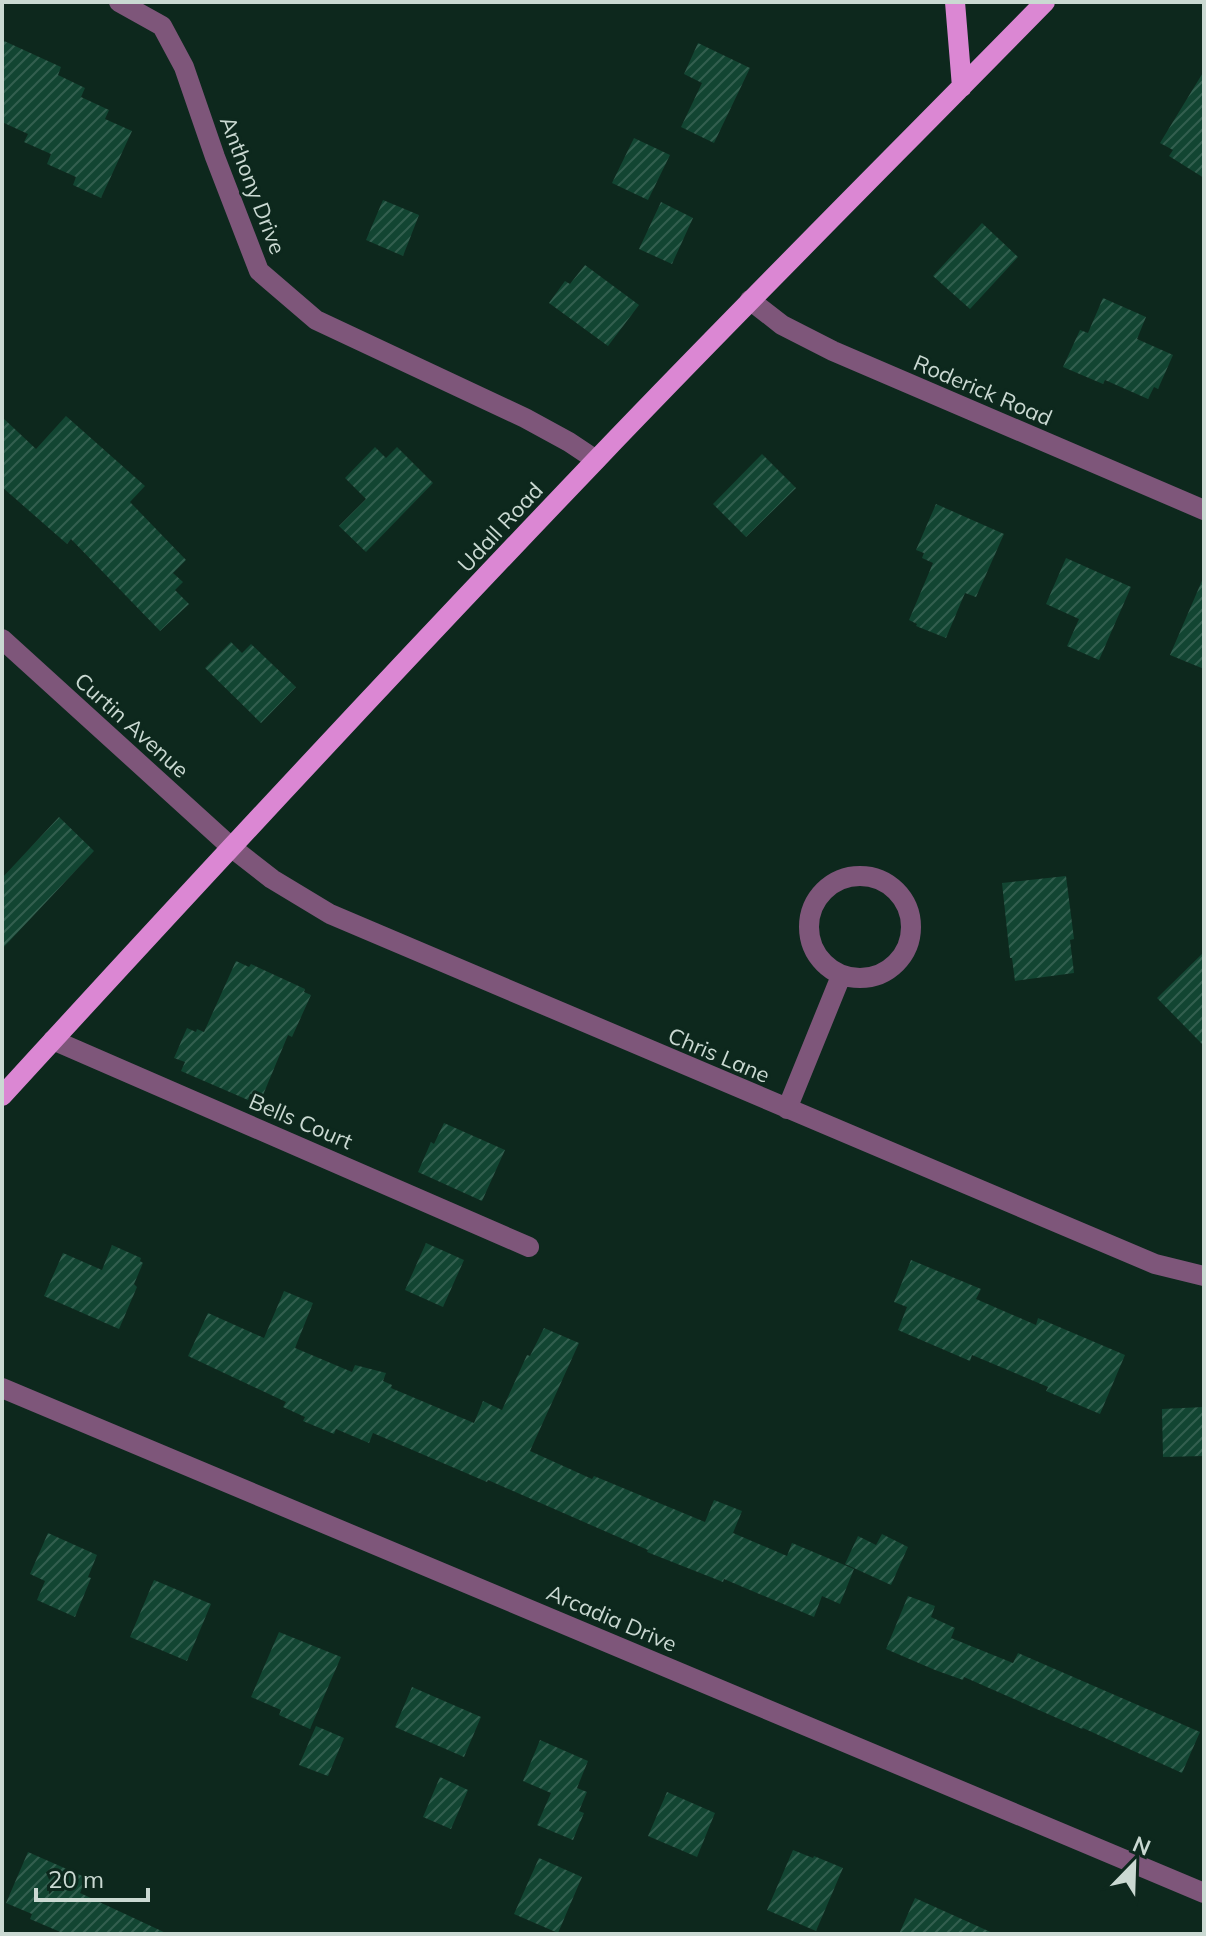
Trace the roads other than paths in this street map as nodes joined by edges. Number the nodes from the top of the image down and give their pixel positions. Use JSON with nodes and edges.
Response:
{"nodes":[{"id":1,"x":119,"y":2,"type":"edge"},
{"id":2,"x":955,"y":2,"type":"edge"},
{"id":3,"x":1045,"y":2,"type":"edge"},
{"id":4,"x":962,"y":87,"type":"junction"},
{"id":5,"x":750,"y":300,"type":"junction"},
{"id":6,"x":596,"y":460,"type":"junction"},
{"id":7,"x":1204,"y":510,"type":"edge"},
{"id":8,"x":2,"y":639,"type":"edge"},
{"id":9,"x":231,"y":847,"type":"junction"},
{"id":10,"x":841,"y":976,"type":"junction"},
{"id":11,"x":53,"y":1040,"type":"junction"},
{"id":12,"x":2,"y":1096,"type":"edge"},
{"id":13,"x":787,"y":1109,"type":"junction"},
{"id":14,"x":529,"y":1247,"type":"dead end"},
{"id":15,"x":1204,"y":1276,"type":"edge"},
{"id":16,"x":2,"y":1388,"type":"edge"},
{"id":17,"x":1204,"y":1893,"type":"edge"}],
"edges":[{"from":1,"to":6,"type":"street","name":"Anthony Drive"},
{"from":2,"to":4,"type":"main road"},
{"from":3,"to":4,"type":"main road","name":"Udall Road"},
{"from":4,"to":5,"type":"main road","name":"Udall Road"},
{"from":5,"to":6,"type":"main road","name":"Udall Road"},
{"from":5,"to":7,"type":"street","name":"Roderick Road"},
{"from":6,"to":9,"type":"main road","name":"Udall Road"},
{"from":8,"to":9,"type":"street","name":"Curtin Avenue"},
{"from":9,"to":11,"type":"main road","name":"Udall Road"},
{"from":9,"to":13,"type":"street","name":"Chris Lane"},
{"from":10,"to":10,"type":"street"},
{"from":10,"to":13,"type":"street"},
{"from":11,"to":12,"type":"main road","name":"Udall Road"},
{"from":11,"to":14,"type":"street","name":"Bells Court"},
{"from":13,"to":15,"type":"street","name":"Chris Lane"},
{"from":16,"to":17,"type":"street","name":"Arcadia Drive"}]}
